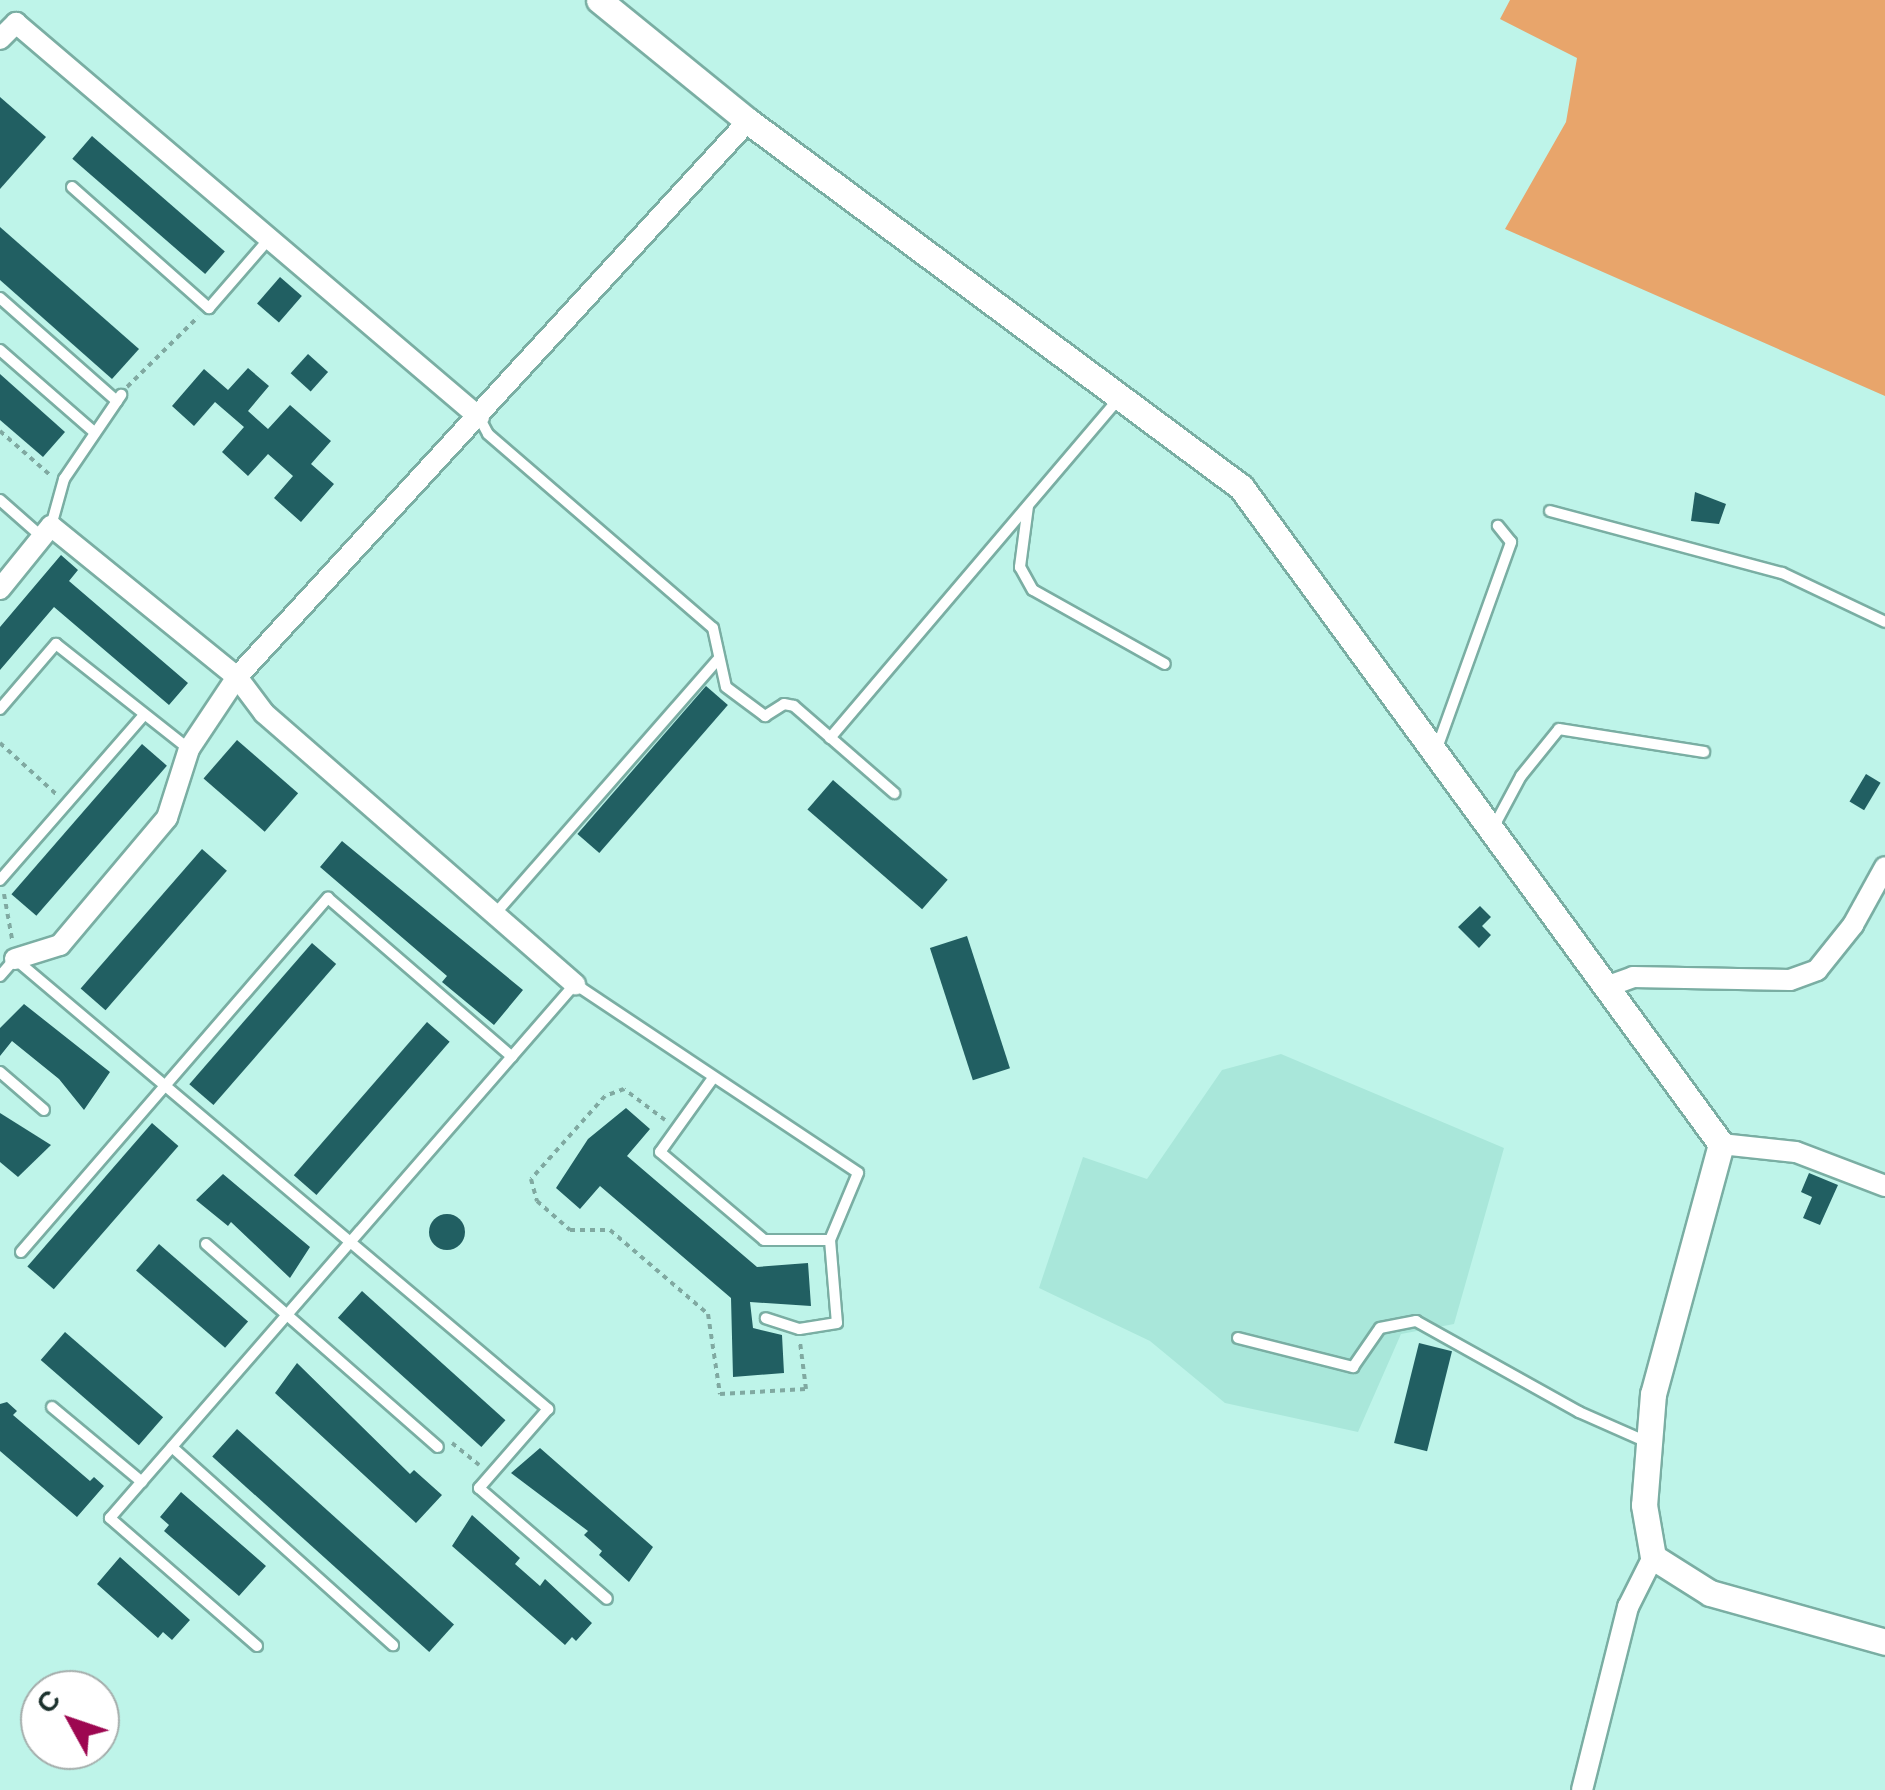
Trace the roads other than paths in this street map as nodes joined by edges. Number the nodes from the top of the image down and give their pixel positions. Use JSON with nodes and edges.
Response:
{"nodes":[{"id":1,"x":599,"y":0,"type":"edge"},
{"id":2,"x":0,"y":40,"type":"edge"},
{"id":3,"x":748,"y":121,"type":"junction"},
{"id":4,"x":72,"y":187,"type":"dead end"},
{"id":5,"x":270,"y":238,"type":"junction"},
{"id":6,"x":0,"y":298,"type":"edge"},
{"id":7,"x":0,"y":350,"type":"edge"},
{"id":8,"x":1120,"y":398,"type":"junction"},
{"id":9,"x":479,"y":417,"type":"junction"},
{"id":10,"x":94,"y":434,"type":"junction"},
{"id":11,"x":0,"y":500,"type":"edge"},
{"id":12,"x":1028,"y":505,"type":"junction"},
{"id":13,"x":1550,"y":511,"type":"dead end"},
{"id":14,"x":1498,"y":526,"type":"dead end"},
{"id":15,"x":46,"y":531,"type":"junction"},
{"id":16,"x":0,"y":589,"type":"edge"},
{"id":17,"x":1885,"y":622,"type":"edge"},
{"id":18,"x":716,"y":660,"type":"junction"},
{"id":19,"x":1164,"y":664,"type":"dead end"},
{"id":20,"x":236,"y":677,"type":"junction"},
{"id":21,"x":0,"y":709,"type":"edge"},
{"id":22,"x":142,"y":718,"type":"junction"},
{"id":23,"x":830,"y":738,"type":"junction"},
{"id":24,"x":189,"y":750,"type":"junction"},
{"id":25,"x":1704,"y":752,"type":"dead end"},
{"id":26,"x":1435,"y":754,"type":"junction"},
{"id":27,"x":894,"y":792,"type":"dead end"},
{"id":28,"x":1492,"y":831,"type":"junction"},
{"id":29,"x":1885,"y":866,"type":"edge"},
{"id":30,"x":1,"y":881,"type":"edge"},
{"id":31,"x":494,"y":914,"type":"junction"},
{"id":32,"x":16,"y":958,"type":"junction"},
{"id":33,"x":0,"y":976,"type":"edge"},
{"id":34,"x":574,"y":984,"type":"junction"},
{"id":35,"x":1606,"y":987,"type":"junction"},
{"id":36,"x":512,"y":1056,"type":"junction"},
{"id":37,"x":0,"y":1072,"type":"edge"},
{"id":38,"x":714,"y":1078,"type":"junction"},
{"id":39,"x":166,"y":1085,"type":"junction"},
{"id":40,"x":44,"y":1110,"type":"dead end"},
{"id":41,"x":1721,"y":1144,"type":"junction"},
{"id":42,"x":1885,"y":1186,"type":"edge"},
{"id":43,"x":352,"y":1240,"type":"junction"},
{"id":44,"x":830,"y":1240,"type":"junction"},
{"id":45,"x":206,"y":1244,"type":"dead end"},
{"id":46,"x":22,"y":1252,"type":"dead end"},
{"id":47,"x":287,"y":1315,"type":"junction"},
{"id":48,"x":766,"y":1318,"type":"dead end"},
{"id":49,"x":1238,"y":1338,"type":"dead end"},
{"id":50,"x":52,"y":1407,"type":"dead end"},
{"id":51,"x":1648,"y":1443,"type":"junction"},
{"id":52,"x":172,"y":1447,"type":"junction"},
{"id":53,"x":438,"y":1447,"type":"road end"},
{"id":54,"x":142,"y":1482,"type":"junction"},
{"id":55,"x":1653,"y":1557,"type":"junction"},
{"id":56,"x":607,"y":1599,"type":"dead end"},
{"id":57,"x":1885,"y":1642,"type":"edge"},
{"id":58,"x":393,"y":1645,"type":"dead end"},
{"id":59,"x":258,"y":1646,"type":"dead end"},
{"id":60,"x":1582,"y":1790,"type":"edge"}],
"edges":[{"from":1,"to":3,"type":"street"},
{"from":2,"to":5,"type":"street"},
{"from":3,"to":8,"type":"street"},
{"from":3,"to":9,"type":"street"},
{"from":4,"to":5,"type":"lane"},
{"from":5,"to":9,"type":"street"},
{"from":6,"to":10,"type":"lane"},
{"from":7,"to":10,"type":"lane"},
{"from":8,"to":12,"type":"lane"},
{"from":8,"to":26,"type":"street"},
{"from":9,"to":18,"type":"lane"},
{"from":9,"to":20,"type":"street"},
{"from":10,"to":15,"type":"lane"},
{"from":11,"to":15,"type":"lane"},
{"from":12,"to":19,"type":"lane"},
{"from":12,"to":23,"type":"lane"},
{"from":13,"to":17,"type":"lane"},
{"from":14,"to":26,"type":"lane"},
{"from":15,"to":16,"type":"street"},
{"from":15,"to":20,"type":"street"},
{"from":18,"to":23,"type":"lane"},
{"from":18,"to":31,"type":"lane"},
{"from":20,"to":24,"type":"street"},
{"from":20,"to":31,"type":"street"},
{"from":21,"to":22,"type":"lane"},
{"from":22,"to":24,"type":"lane"},
{"from":22,"to":30,"type":"lane"},
{"from":23,"to":27,"type":"lane"},
{"from":24,"to":32,"type":"street"},
{"from":25,"to":28,"type":"lane"},
{"from":26,"to":28,"type":"street"},
{"from":28,"to":35,"type":"street"},
{"from":29,"to":35,"type":"street"},
{"from":31,"to":34,"type":"street"},
{"from":32,"to":33,"type":"lane"},
{"from":32,"to":39,"type":"lane"},
{"from":34,"to":36,"type":"lane"},
{"from":34,"to":38,"type":"lane"},
{"from":35,"to":41,"type":"street"},
{"from":36,"to":39,"type":"lane"},
{"from":36,"to":43,"type":"lane"},
{"from":37,"to":40,"type":"lane"},
{"from":38,"to":44,"type":"lane"},
{"from":38,"to":44,"type":"lane"},
{"from":39,"to":43,"type":"lane"},
{"from":39,"to":46,"type":"lane"},
{"from":41,"to":42,"type":"street"},
{"from":41,"to":51,"type":"street"},
{"from":43,"to":47,"type":"lane"},
{"from":43,"to":56,"type":"lane"},
{"from":44,"to":48,"type":"lane"},
{"from":45,"to":47,"type":"lane"},
{"from":47,"to":52,"type":"lane"},
{"from":47,"to":53,"type":"lane"},
{"from":49,"to":51,"type":"lane"},
{"from":50,"to":54,"type":"lane"},
{"from":51,"to":55,"type":"street"},
{"from":52,"to":54,"type":"lane"},
{"from":52,"to":58,"type":"lane"},
{"from":54,"to":59,"type":"lane"},
{"from":55,"to":57,"type":"street"},
{"from":55,"to":60,"type":"street"}]}
